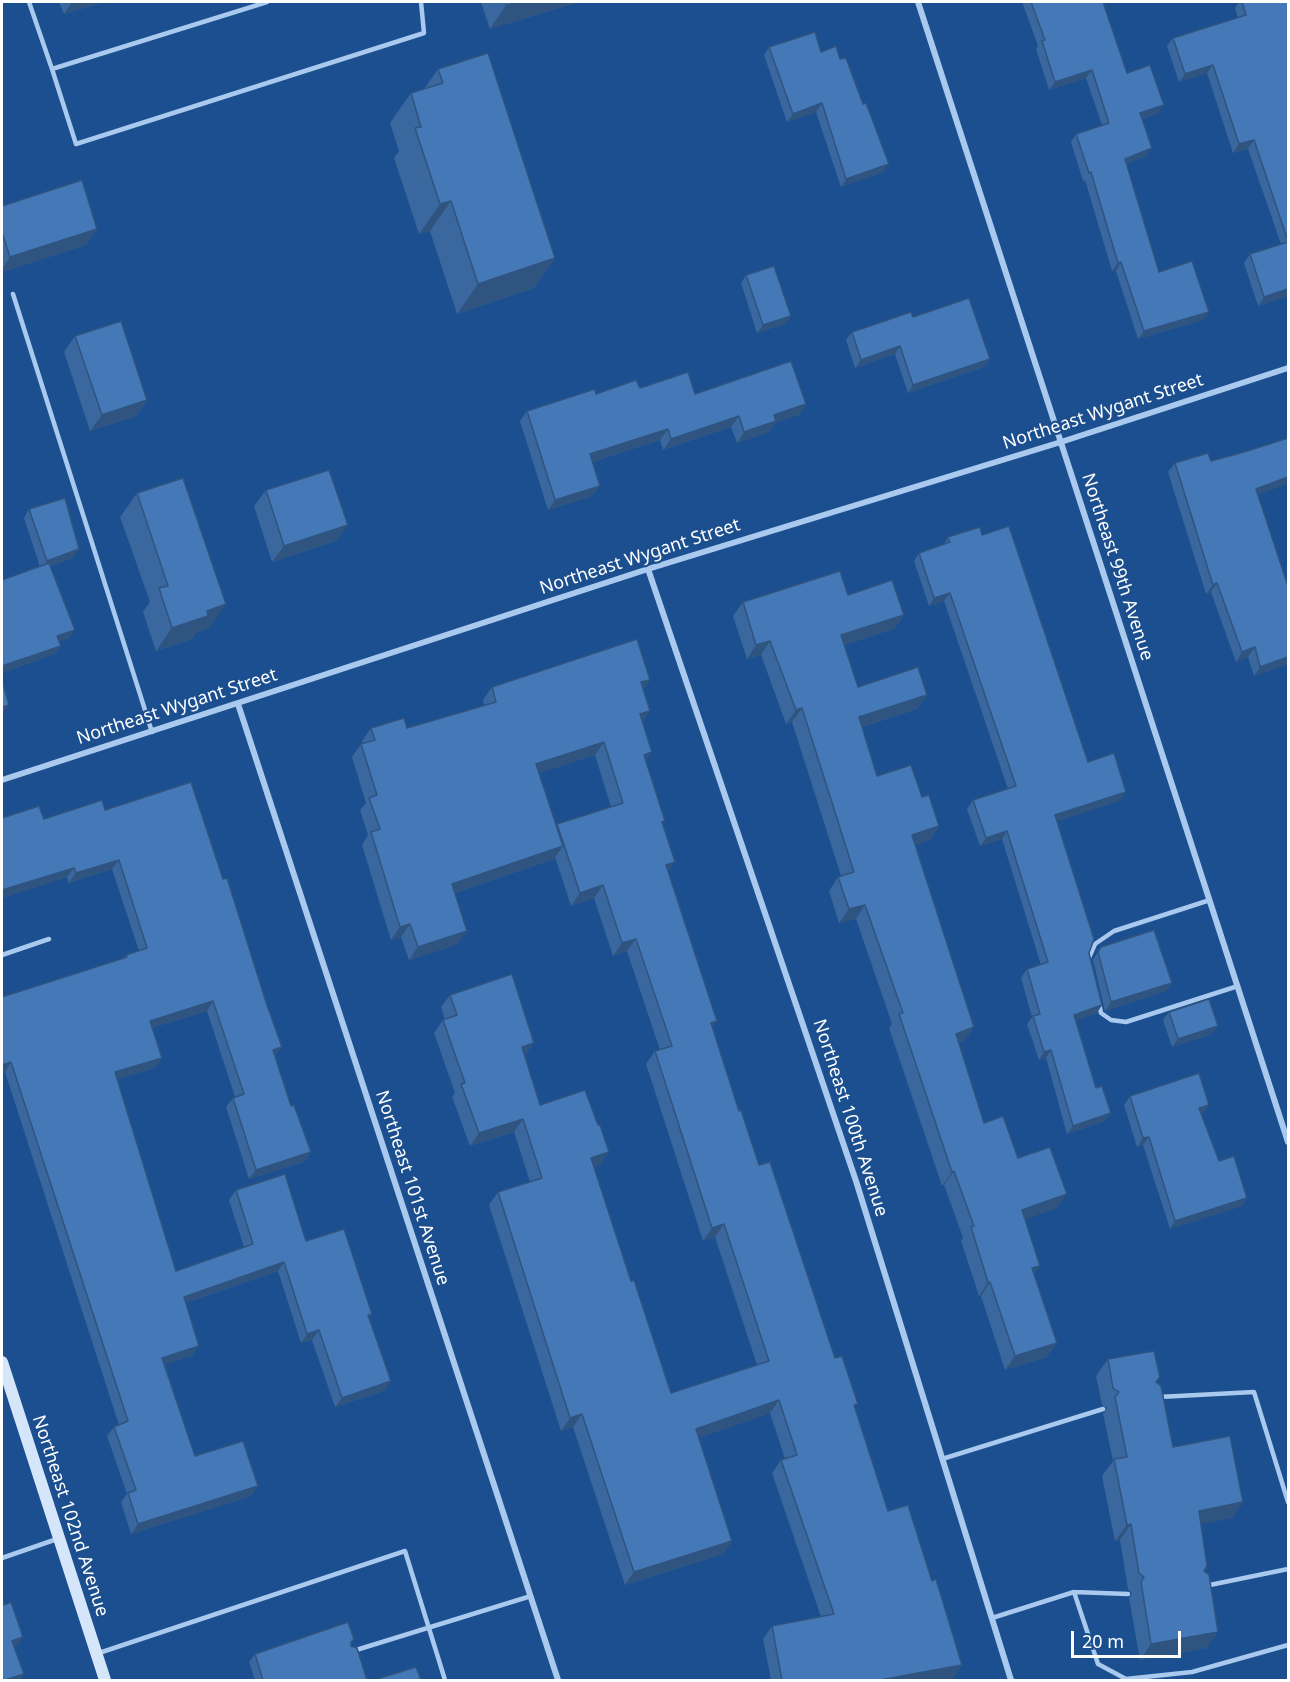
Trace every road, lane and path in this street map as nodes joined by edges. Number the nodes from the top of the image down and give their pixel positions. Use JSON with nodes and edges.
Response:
{"nodes":[{"id":1,"x":29,"y":2,"type":"edge"},
{"id":2,"x":267,"y":2,"type":"edge"},
{"id":3,"x":421,"y":2,"type":"edge"},
{"id":4,"x":918,"y":2,"type":"edge"},
{"id":5,"x":52,"y":69,"type":"junction"},
{"id":6,"x":13,"y":294,"type":"dead end"},
{"id":7,"x":1288,"y":368,"type":"edge"},
{"id":8,"x":1061,"y":442,"type":"junction"},
{"id":9,"x":648,"y":569,"type":"junction"},
{"id":10,"x":238,"y":704,"type":"junction"},
{"id":11,"x":152,"y":732,"type":"junction"},
{"id":12,"x":2,"y":780,"type":"edge"},
{"id":13,"x":1210,"y":900,"type":"junction"},
{"id":14,"x":49,"y":939,"type":"dead end"},
{"id":15,"x":2,"y":955,"type":"edge"},
{"id":16,"x":1090,"y":971,"type":"edge"},
{"id":17,"x":1238,"y":986,"type":"junction"},
{"id":18,"x":1096,"y":992,"type":"edge"},
{"id":19,"x":1288,"y":1142,"type":"edge"},
{"id":20,"x":2,"y":1362,"type":"edge"},
{"id":21,"x":1149,"y":1398,"type":"edge"},
{"id":22,"x":1103,"y":1409,"type":"dead end"},
{"id":23,"x":942,"y":1459,"type":"junction"},
{"id":24,"x":1288,"y":1502,"type":"edge"},
{"id":25,"x":59,"y":1538,"type":"junction"},
{"id":26,"x":2,"y":1558,"type":"edge"},
{"id":27,"x":1288,"y":1569,"type":"edge"},
{"id":28,"x":1197,"y":1587,"type":"edge"},
{"id":29,"x":1074,"y":1592,"type":"junction"},
{"id":30,"x":1128,"y":1594,"type":"dead end"},
{"id":31,"x":531,"y":1596,"type":"junction"},
{"id":32,"x":992,"y":1618,"type":"junction"},
{"id":33,"x":428,"y":1627,"type":"junction"},
{"id":34,"x":1288,"y":1645,"type":"edge"},
{"id":35,"x":350,"y":1652,"type":"edge"},
{"id":36,"x":96,"y":1654,"type":"junction"},
{"id":37,"x":105,"y":1680,"type":"edge"},
{"id":38,"x":445,"y":1680,"type":"edge"},
{"id":39,"x":558,"y":1680,"type":"edge"},
{"id":40,"x":1011,"y":1680,"type":"edge"}],
"edges":[{"from":1,"to":5,"type":"lane"},
{"from":2,"to":5,"type":"lane"},
{"from":3,"to":5,"type":"lane"},
{"from":4,"to":8,"type":"street","name":"Northeast 99th Avenue"},
{"from":6,"to":11,"type":"lane"},
{"from":7,"to":8,"type":"street","name":"Northeast Wygant Street"},
{"from":8,"to":9,"type":"street","name":"Northeast Wygant Street"},
{"from":8,"to":13,"type":"street","name":"Northeast 99th Avenue"},
{"from":9,"to":10,"type":"street","name":"Northeast Wygant Street"},
{"from":9,"to":23,"type":"street","name":"Northeast 100th Avenue"},
{"from":10,"to":11,"type":"street","name":"Northeast Wygant Street"},
{"from":10,"to":31,"type":"street","name":"Northeast 101st Avenue"},
{"from":11,"to":12,"type":"street","name":"Northeast Wygant Street"},
{"from":13,"to":16,"type":"lane"},
{"from":13,"to":17,"type":"street","name":"Northeast 99th Avenue"},
{"from":14,"to":15,"type":"lane"},
{"from":17,"to":18,"type":"lane"},
{"from":17,"to":19,"type":"street","name":"Northeast 99th Avenue"},
{"from":20,"to":25,"type":"main road","name":"Northeast 102nd Avenue"},
{"from":21,"to":24,"type":"lane"},
{"from":22,"to":23,"type":"lane"},
{"from":23,"to":32,"type":"street","name":"Northeast 100th Avenue"},
{"from":25,"to":26,"type":"lane"},
{"from":25,"to":36,"type":"main road","name":"Northeast 102nd Avenue"},
{"from":27,"to":28,"type":"lane"},
{"from":29,"to":30,"type":"lane"},
{"from":29,"to":32,"type":"lane"},
{"from":29,"to":34,"type":"lane"},
{"from":31,"to":33,"type":"lane"},
{"from":31,"to":39,"type":"street","name":"Northeast 101st Avenue"},
{"from":32,"to":40,"type":"street","name":"Northeast 100th Avenue"},
{"from":33,"to":35,"type":"lane"},
{"from":33,"to":36,"type":"lane"},
{"from":33,"to":38,"type":"lane"},
{"from":36,"to":37,"type":"main road","name":"Northeast 102nd Avenue"}]}
